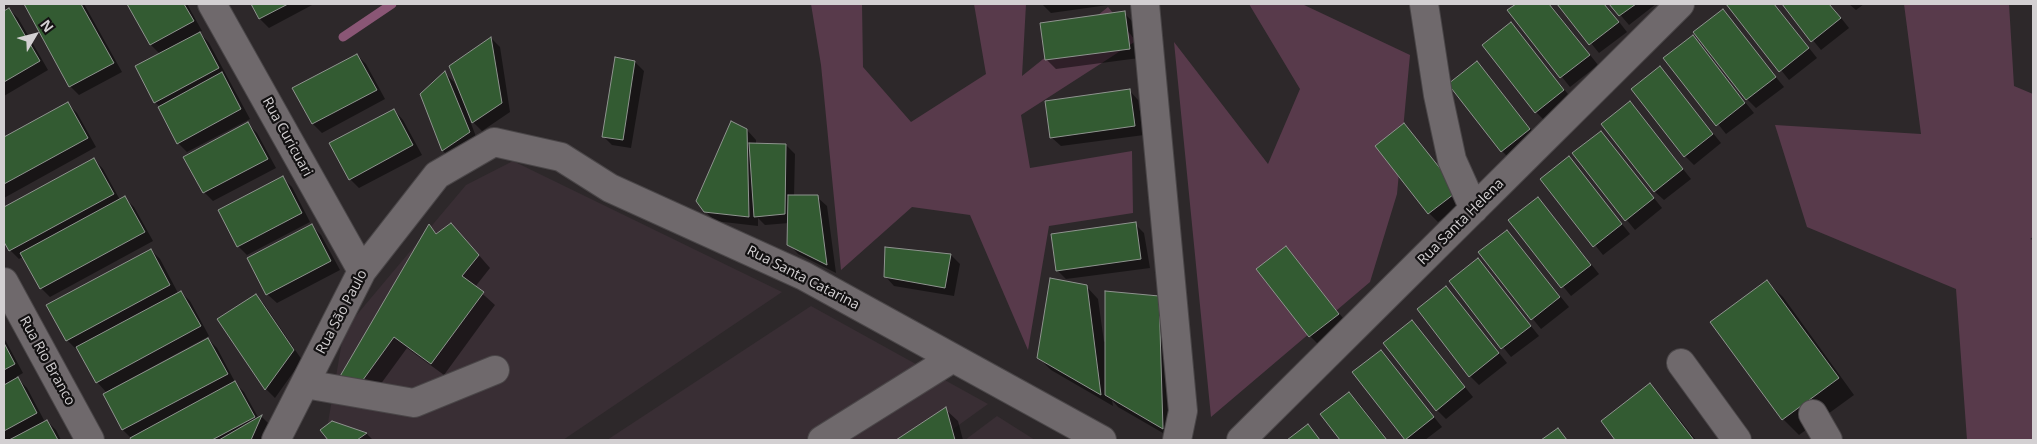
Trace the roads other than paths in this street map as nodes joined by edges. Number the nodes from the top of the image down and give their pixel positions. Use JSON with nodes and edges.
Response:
{"nodes":[{"id":1,"x":212,"y":4,"type":"edge"},
{"id":2,"x":1145,"y":4,"type":"edge"},
{"id":3,"x":1424,"y":4,"type":"edge"},
{"id":4,"x":1680,"y":4,"type":"edge"},
{"id":5,"x":494,"y":142,"type":"joint"},
{"id":6,"x":1474,"y":209,"type":"junction"},
{"id":7,"x":362,"y":271,"type":"junction"},
{"id":8,"x":4,"y":282,"type":"edge"},
{"id":9,"x":953,"y":358,"type":"junction"},
{"id":10,"x":1681,"y":363,"type":"dead end"},
{"id":11,"x":495,"y":370,"type":"dead end"},
{"id":12,"x":304,"y":384,"type":"junction"},
{"id":13,"x":1813,"y":414,"type":"dead end"},
{"id":14,"x":1066,"y":433,"type":"edge"},
{"id":15,"x":90,"y":440,"type":"edge"},
{"id":16,"x":276,"y":440,"type":"edge"},
{"id":17,"x":822,"y":440,"type":"edge"},
{"id":18,"x":1102,"y":440,"type":"edge"},
{"id":19,"x":1177,"y":440,"type":"edge"},
{"id":20,"x":1241,"y":440,"type":"edge"},
{"id":21,"x":1736,"y":440,"type":"edge"},
{"id":22,"x":1828,"y":440,"type":"edge"}],
"edges":[{"from":1,"to":7,"type":"street","name":"Rua Curicuari"},
{"from":2,"to":19,"type":"street"},
{"from":3,"to":6,"type":"street"},
{"from":4,"to":6,"type":"street","name":"Rua Santa Helena"},
{"from":5,"to":7,"type":"street","name":"Rua São Paulo"},
{"from":5,"to":9,"type":"street","name":"Rua Santa Catarina"},
{"from":6,"to":20,"type":"street","name":"Rua Santa Helena"},
{"from":7,"to":12,"type":"street","name":"Rua São Paulo"},
{"from":8,"to":15,"type":"street","name":"Rua Rio Branco"},
{"from":9,"to":14,"type":"street","name":"Rua Santa Catarina"},
{"from":9,"to":17,"type":"street"},
{"from":10,"to":21,"type":"street"},
{"from":11,"to":12,"type":"street"},
{"from":12,"to":16,"type":"street","name":"Rua São Paulo"},
{"from":13,"to":22,"type":"street"},
{"from":14,"to":18,"type":"street","name":"Rua Santa Catarina"}]}
